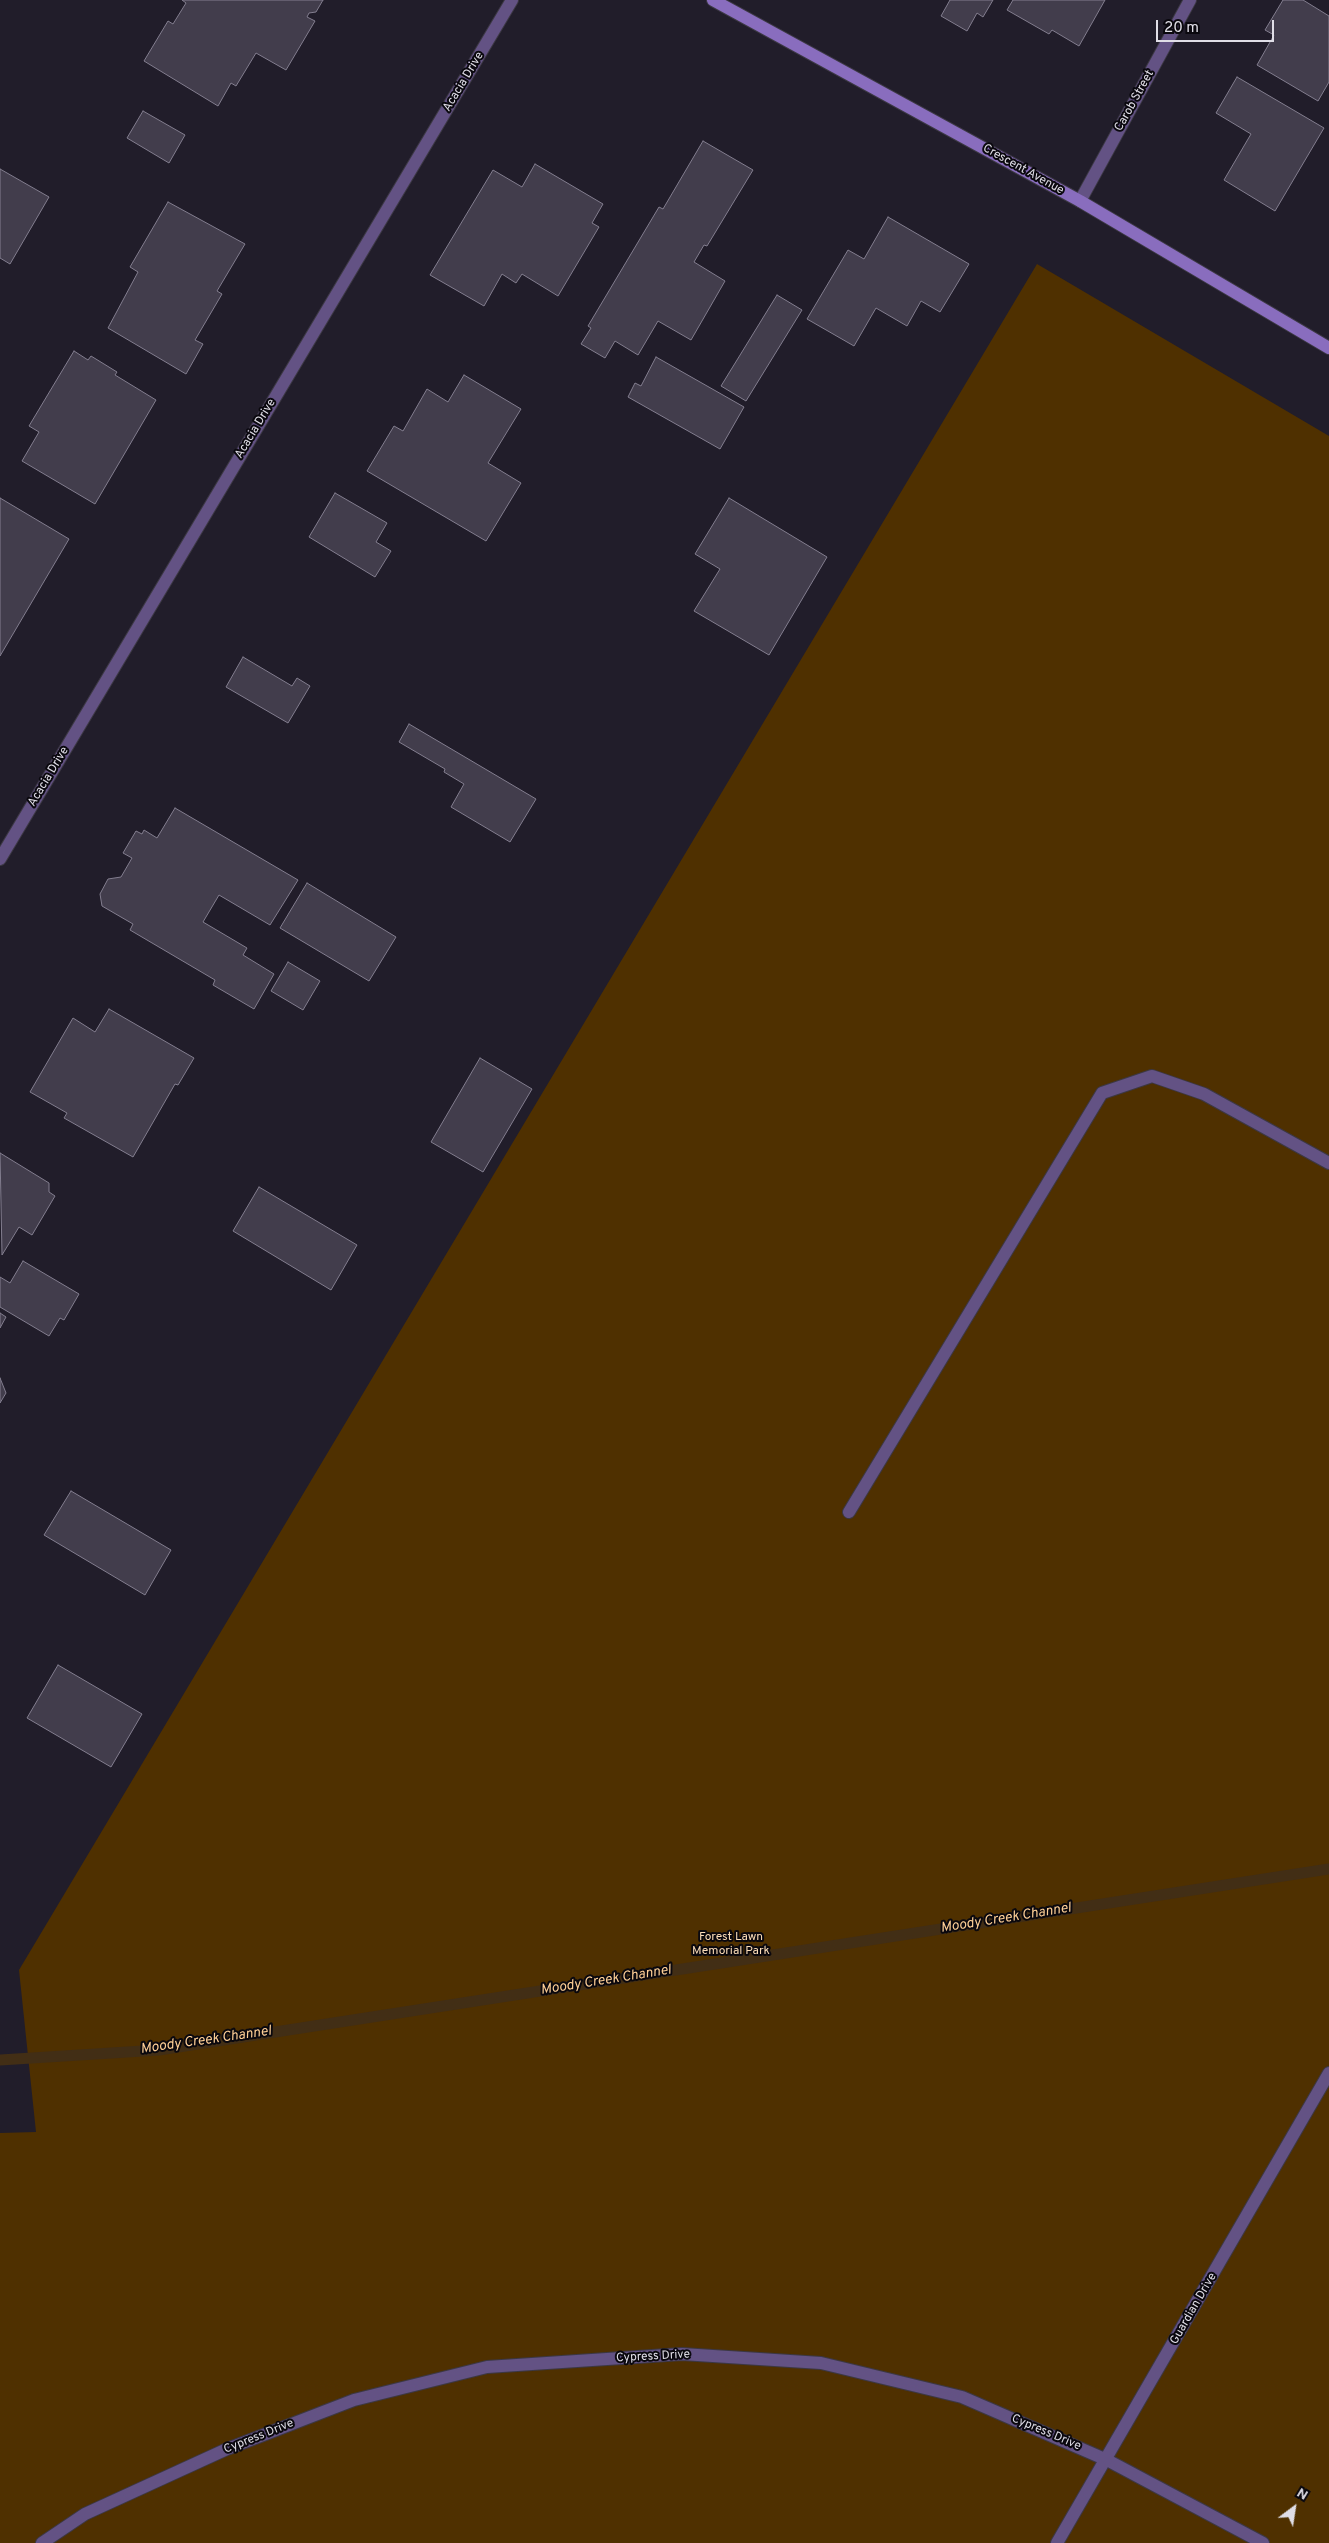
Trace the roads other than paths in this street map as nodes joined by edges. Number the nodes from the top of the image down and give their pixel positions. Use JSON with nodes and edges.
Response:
{"nodes":[{"id":1,"x":512,"y":0,"type":"edge"},
{"id":2,"x":713,"y":0,"type":"edge"},
{"id":3,"x":1190,"y":0,"type":"edge"},
{"id":4,"x":1080,"y":201,"type":"junction"},
{"id":5,"x":1329,"y":348,"type":"edge"},
{"id":6,"x":0,"y":859,"type":"edge"},
{"id":7,"x":1329,"y":1164,"type":"edge"},
{"id":8,"x":849,"y":1512,"type":"dead end"},
{"id":9,"x":1329,"y":2073,"type":"edge"},
{"id":10,"x":1107,"y":2460,"type":"junction"},
{"id":11,"x":42,"y":2543,"type":"edge"},
{"id":12,"x":1057,"y":2543,"type":"edge"},
{"id":13,"x":1263,"y":2543,"type":"edge"}],
"edges":[{"from":1,"to":6,"type":"street","name":"Acacia Drive"},
{"from":2,"to":4,"type":"main road","name":"Crescent Avenue"},
{"from":3,"to":4,"type":"street","name":"Carob Street"},
{"from":4,"to":5,"type":"main road","name":"Crescent Avenue"},
{"from":7,"to":8,"type":"street"},
{"from":9,"to":10,"type":"street","name":"Guardian Drive"},
{"from":10,"to":11,"type":"street","name":"Cypress Drive"},
{"from":10,"to":12,"type":"street","name":"Guardian Drive"},
{"from":10,"to":13,"type":"street","name":"Cypress Drive"}]}
